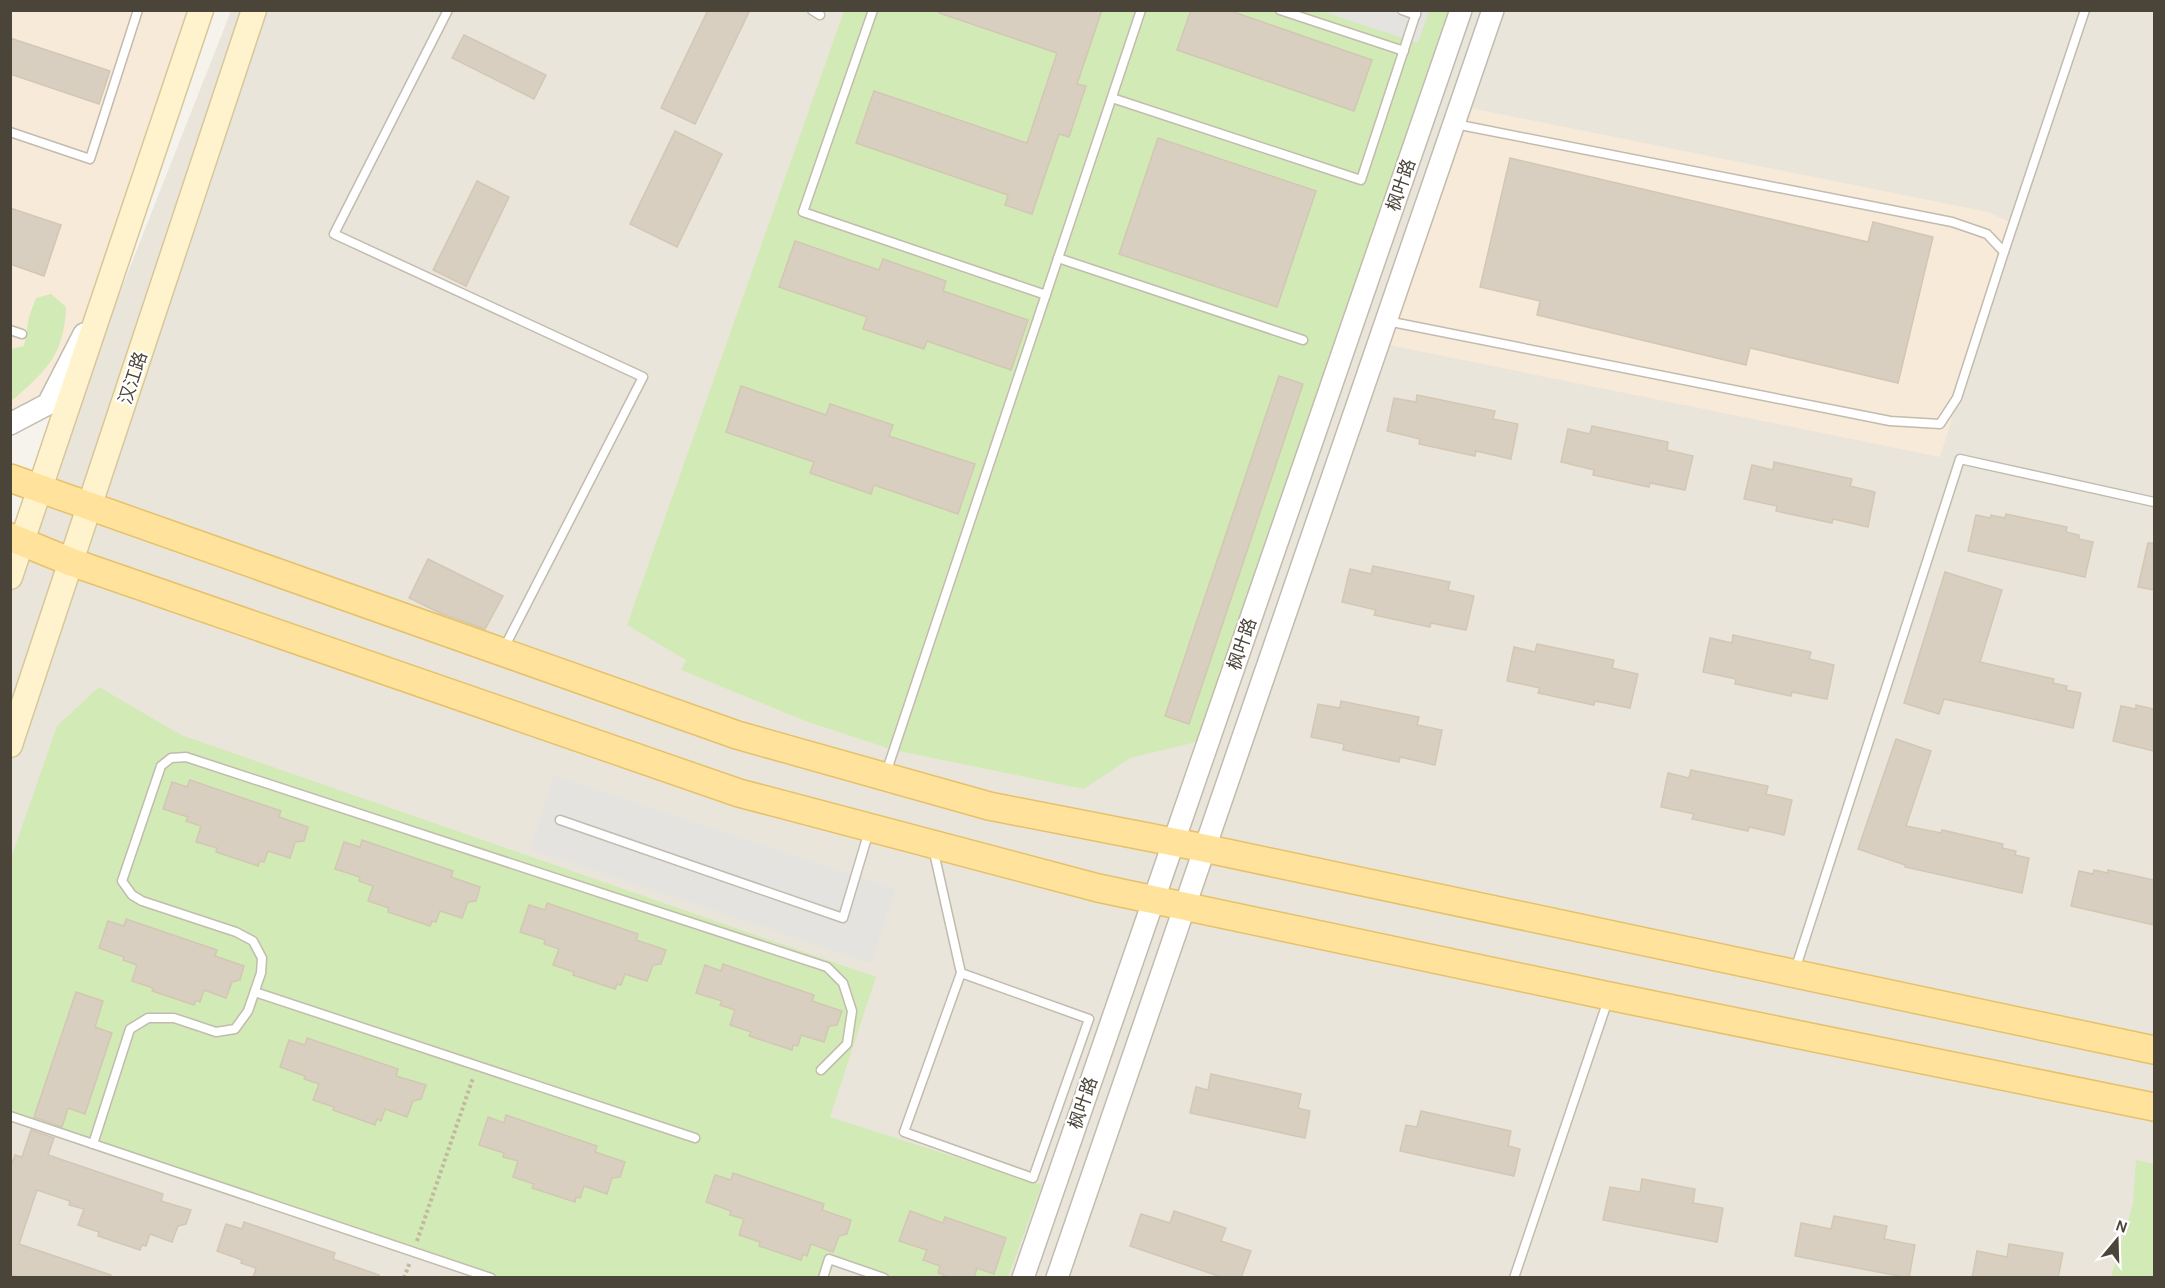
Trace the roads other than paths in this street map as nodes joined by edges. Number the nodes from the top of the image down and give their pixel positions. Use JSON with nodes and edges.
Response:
{"nodes":[{"id":1,"x":138,"y":10,"type":"edge"},
{"id":2,"x":201,"y":10,"type":"edge"},
{"id":3,"x":254,"y":10,"type":"edge"},
{"id":4,"x":448,"y":10,"type":"edge"},
{"id":5,"x":873,"y":10,"type":"edge"},
{"id":6,"x":1141,"y":10,"type":"edge"},
{"id":7,"x":1280,"y":10,"type":"edge"},
{"id":8,"x":1402,"y":10,"type":"edge"},
{"id":9,"x":1461,"y":10,"type":"edge"},
{"id":10,"x":1492,"y":10,"type":"edge"},
{"id":11,"x":2085,"y":10,"type":"edge"},
{"id":12,"x":1417,"y":13,"type":"edge"},
{"id":13,"x":1404,"y":51,"type":"junction"},
{"id":14,"x":1112,"y":98,"type":"junction"},
{"id":15,"x":1454,"y":124,"type":"junction"},
{"id":16,"x":10,"y":132,"type":"edge"},
{"id":17,"x":2004,"y":252,"type":"junction"},
{"id":18,"x":1058,"y":258,"type":"junction"},
{"id":19,"x":109,"y":282,"type":"junction"},
{"id":20,"x":1046,"y":295,"type":"junction"},
{"id":21,"x":1387,"y":321,"type":"junction"},
{"id":22,"x":10,"y":330,"type":"edge"},
{"id":23,"x":22,"y":334,"type":"dead end"},
{"id":24,"x":1303,"y":340,"type":"dead end"},
{"id":25,"x":10,"y":424,"type":"edge"},
{"id":26,"x":10,"y":478,"type":"edge"},
{"id":27,"x":40,"y":488,"type":"junction"},
{"id":28,"x":2154,"y":502,"type":"edge"},
{"id":29,"x":90,"y":506,"type":"junction"},
{"id":30,"x":16,"y":539,"type":"edge"},
{"id":31,"x":71,"y":562,"type":"junction"},
{"id":32,"x":10,"y":577,"type":"edge"},
{"id":33,"x":502,"y":652,"type":"junction"},
{"id":34,"x":10,"y":744,"type":"edge"},
{"id":35,"x":885,"y":777,"type":"junction"},
{"id":36,"x":560,"y":820,"type":"dead end"},
{"id":37,"x":870,"y":828,"type":"junction"},
{"id":38,"x":1173,"y":842,"type":"junction"},
{"id":39,"x":932,"y":844,"type":"junction"},
{"id":40,"x":1206,"y":849,"type":"junction"},
{"id":41,"x":1154,"y":899,"type":"junction"},
{"id":42,"x":1186,"y":907,"type":"junction"},
{"id":43,"x":961,"y":973,"type":"junction"},
{"id":44,"x":1794,"y":973,"type":"junction"},
{"id":45,"x":255,"y":992,"type":"junction"},
{"id":46,"x":1609,"y":996,"type":"junction"},
{"id":47,"x":2151,"y":1049,"type":"edge"},
{"id":48,"x":821,"y":1070,"type":"dead end"},
{"id":49,"x":2154,"y":1109,"type":"edge"},
{"id":50,"x":10,"y":1116,"type":"edge"},
{"id":51,"x":695,"y":1138,"type":"dead end"},
{"id":52,"x":93,"y":1144,"type":"junction"},
{"id":53,"x":491,"y":1278,"type":"edge"},
{"id":54,"x":823,"y":1278,"type":"edge"},
{"id":55,"x":884,"y":1278,"type":"edge"},
{"id":56,"x":1023,"y":1278,"type":"edge"},
{"id":57,"x":1057,"y":1278,"type":"edge"},
{"id":58,"x":1514,"y":1278,"type":"edge"}],
"edges":[{"from":1,"to":16,"type":"lane"},
{"from":2,"to":19,"type":"main road"},
{"from":3,"to":29,"type":"main road","name":"汉江路"},
{"from":4,"to":33,"type":"lane"},
{"from":5,"to":20,"type":"lane"},
{"from":6,"to":14,"type":"lane"},
{"from":7,"to":13,"type":"lane"},
{"from":8,"to":12,"type":"lane"},
{"from":9,"to":38,"type":"street","name":"枫叶路"},
{"from":10,"to":15,"type":"street","name":"枫叶路"},
{"from":11,"to":17,"type":"lane"},
{"from":12,"to":13,"type":"lane"},
{"from":13,"to":14,"type":"lane"},
{"from":14,"to":18,"type":"lane"},
{"from":15,"to":17,"type":"lane"},
{"from":15,"to":21,"type":"street","name":"枫叶路"},
{"from":17,"to":21,"type":"lane"},
{"from":18,"to":20,"type":"lane"},
{"from":18,"to":24,"type":"lane"},
{"from":19,"to":25,"type":"street"},
{"from":19,"to":27,"type":"main road"},
{"from":20,"to":35,"type":"lane"},
{"from":21,"to":40,"type":"street","name":"枫叶路"},
{"from":22,"to":23,"type":"lane"},
{"from":26,"to":27,"type":"main road"},
{"from":27,"to":29,"type":"main road"},
{"from":27,"to":30,"type":"main road"},
{"from":28,"to":44,"type":"lane"},
{"from":29,"to":31,"type":"main road","name":"汉江路"},
{"from":29,"to":33,"type":"main road"},
{"from":30,"to":31,"type":"main road"},
{"from":30,"to":32,"type":"main road"},
{"from":31,"to":34,"type":"main road","name":"汉江路"},
{"from":31,"to":37,"type":"main road"},
{"from":33,"to":35,"type":"main road"},
{"from":35,"to":38,"type":"main road"},
{"from":36,"to":37,"type":"lane"},
{"from":37,"to":39,"type":"main road"},
{"from":38,"to":40,"type":"main road"},
{"from":38,"to":41,"type":"street","name":"枫叶路"},
{"from":39,"to":41,"type":"main road"},
{"from":39,"to":43,"type":"lane"},
{"from":40,"to":42,"type":"street","name":"枫叶路"},
{"from":40,"to":44,"type":"main road"},
{"from":41,"to":42,"type":"main road"},
{"from":41,"to":56,"type":"street","name":"枫叶路"},
{"from":42,"to":46,"type":"main road"},
{"from":42,"to":57,"type":"street","name":"枫叶路"},
{"from":43,"to":43,"type":"lane"},
{"from":44,"to":47,"type":"main road"},
{"from":45,"to":48,"type":"lane"},
{"from":45,"to":51,"type":"lane"},
{"from":45,"to":52,"type":"lane"},
{"from":46,"to":49,"type":"main road"},
{"from":46,"to":58,"type":"lane"},
{"from":50,"to":52,"type":"lane"},
{"from":52,"to":53,"type":"lane"},
{"from":54,"to":55,"type":"lane"}]}
